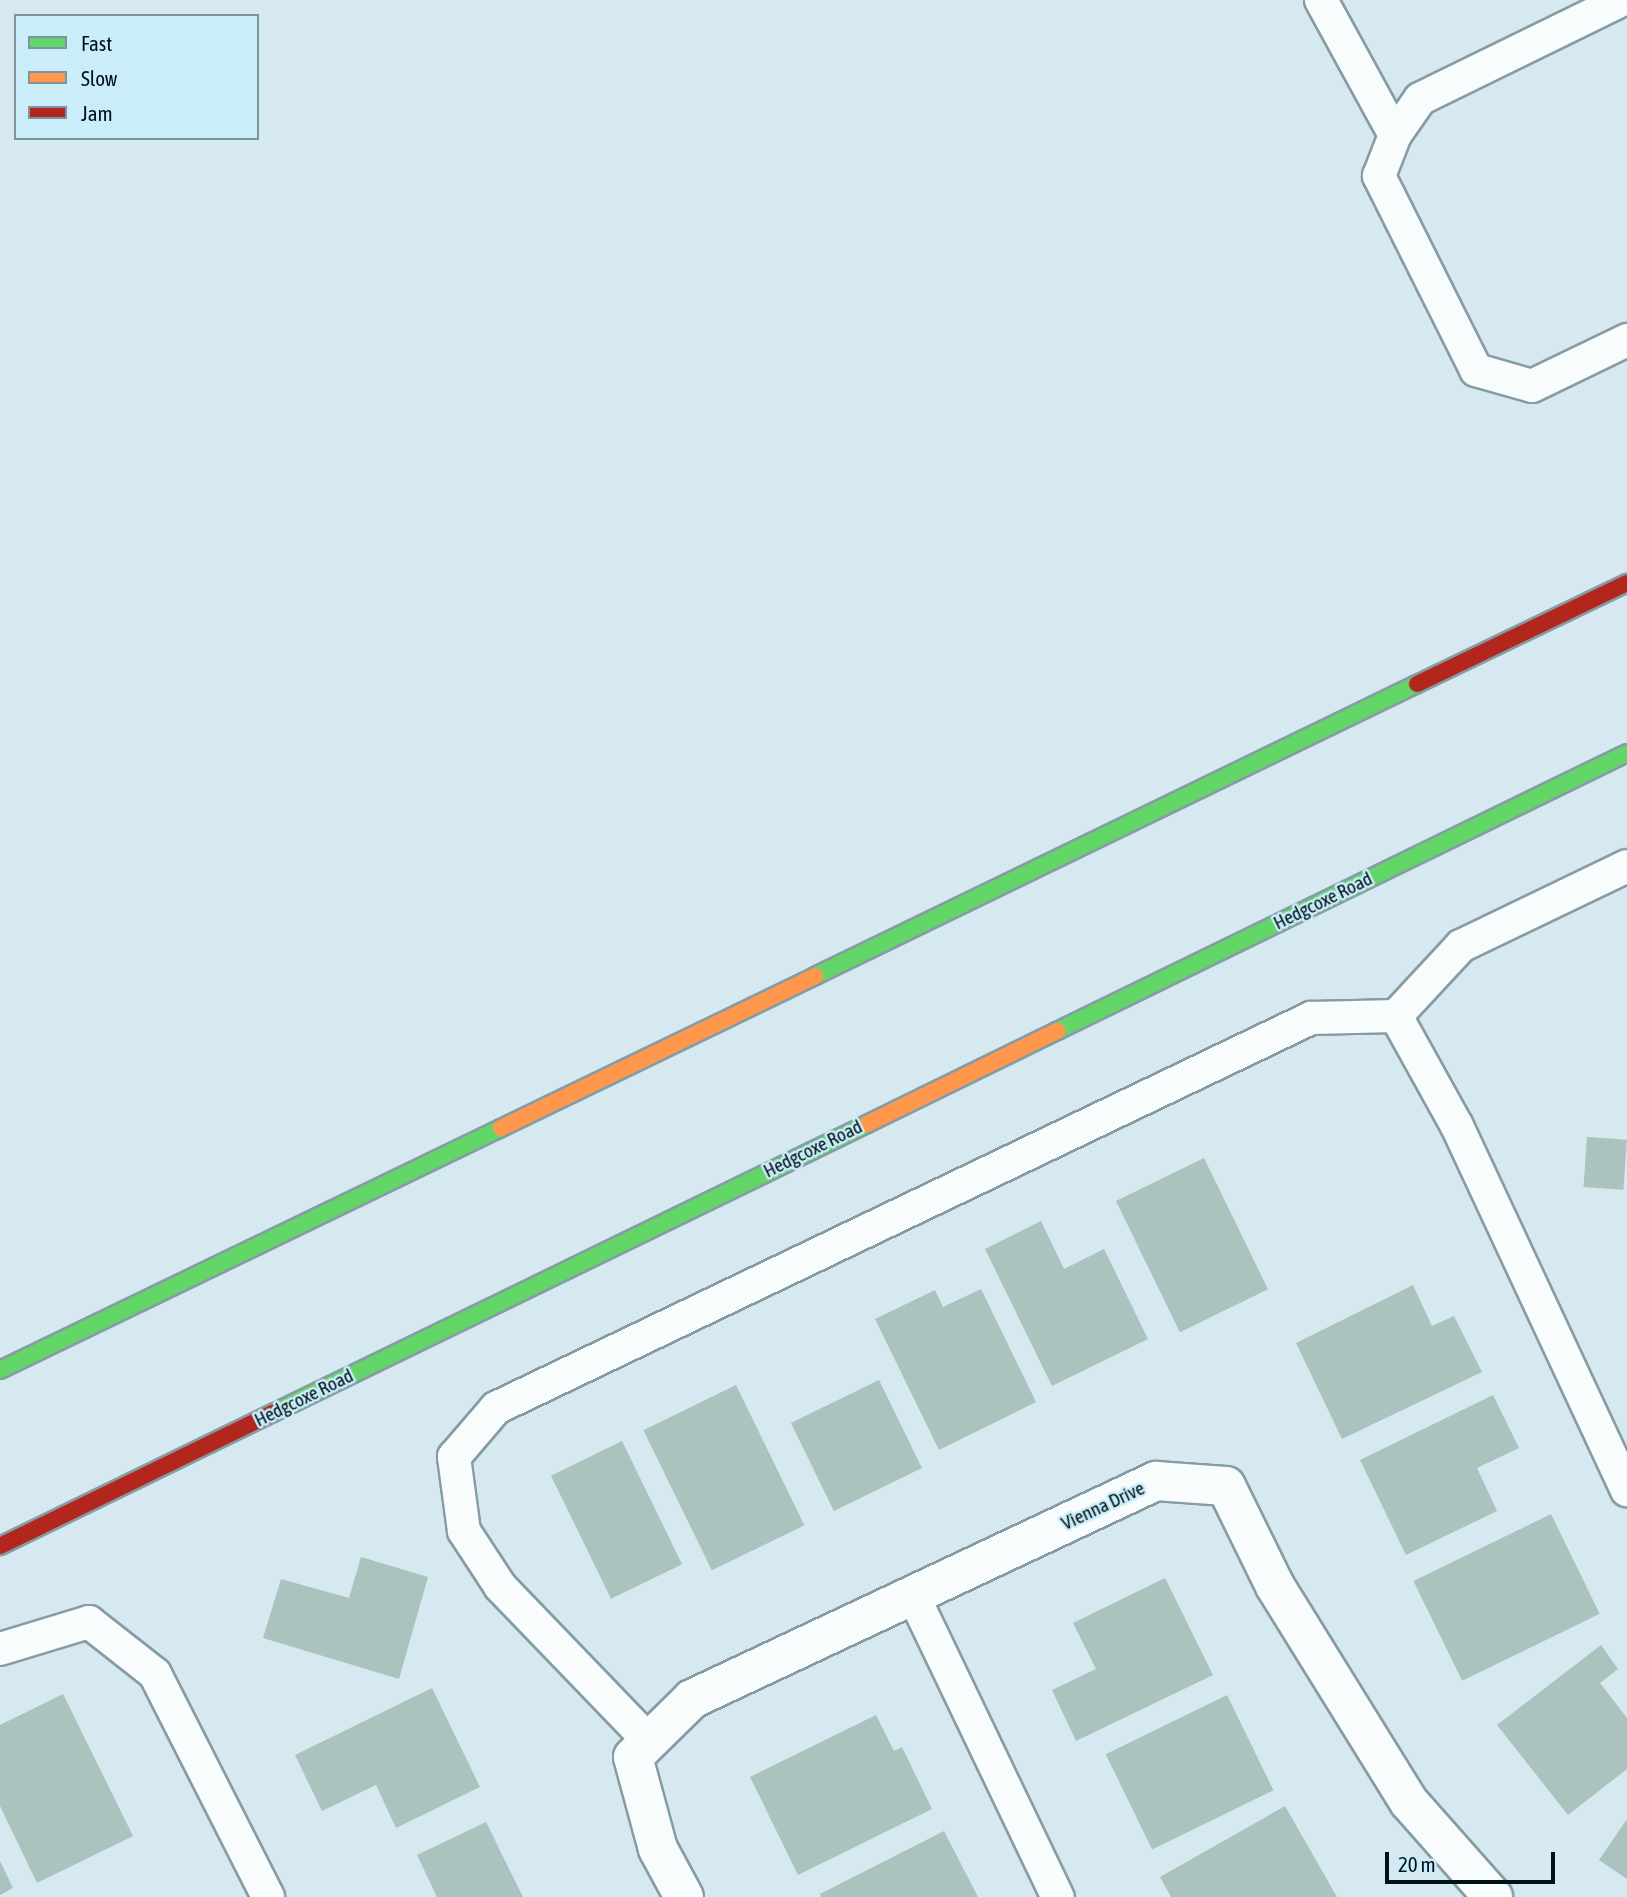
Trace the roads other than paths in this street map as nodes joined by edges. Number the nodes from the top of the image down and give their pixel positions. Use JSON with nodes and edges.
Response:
{"nodes":[{"id":1,"x":1321,"y":0,"type":"edge"},
{"id":2,"x":1622,"y":0,"type":"edge"},
{"id":3,"x":1395,"y":135,"type":"junction"},
{"id":4,"x":1627,"y":340,"type":"edge"},
{"id":5,"x":1627,"y":583,"type":"edge"},
{"id":6,"x":1627,"y":753,"type":"edge"},
{"id":7,"x":1627,"y":866,"type":"edge"},
{"id":8,"x":1396,"y":1016,"type":"junction"},
{"id":9,"x":0,"y":1370,"type":"edge"},
{"id":10,"x":1627,"y":1490,"type":"edge"},
{"id":11,"x":0,"y":1546,"type":"edge"},
{"id":12,"x":913,"y":1595,"type":"junction"},
{"id":13,"x":0,"y":1649,"type":"edge"},
{"id":14,"x":641,"y":1749,"type":"junction"},
{"id":15,"x":268,"y":1897,"type":"edge"},
{"id":16,"x":684,"y":1897,"type":"edge"},
{"id":17,"x":1058,"y":1897,"type":"edge"},
{"id":18,"x":1493,"y":1897,"type":"edge"}],
"edges":[{"from":1,"to":3,"type":"lane"},
{"from":2,"to":3,"type":"lane"},
{"from":3,"to":4,"type":"lane"},
{"from":5,"to":9,"type":"main road"},
{"from":6,"to":11,"type":"main road","name":"Hedgcoxe Road"},
{"from":7,"to":8,"type":"lane"},
{"from":8,"to":10,"type":"lane"},
{"from":8,"to":14,"type":"lane"},
{"from":12,"to":14,"type":"street","name":"Vienna Drive"},
{"from":12,"to":17,"type":"lane"},
{"from":12,"to":18,"type":"street","name":"Vienna Drive"},
{"from":13,"to":15,"type":"lane"},
{"from":14,"to":16,"type":"street"}]}
